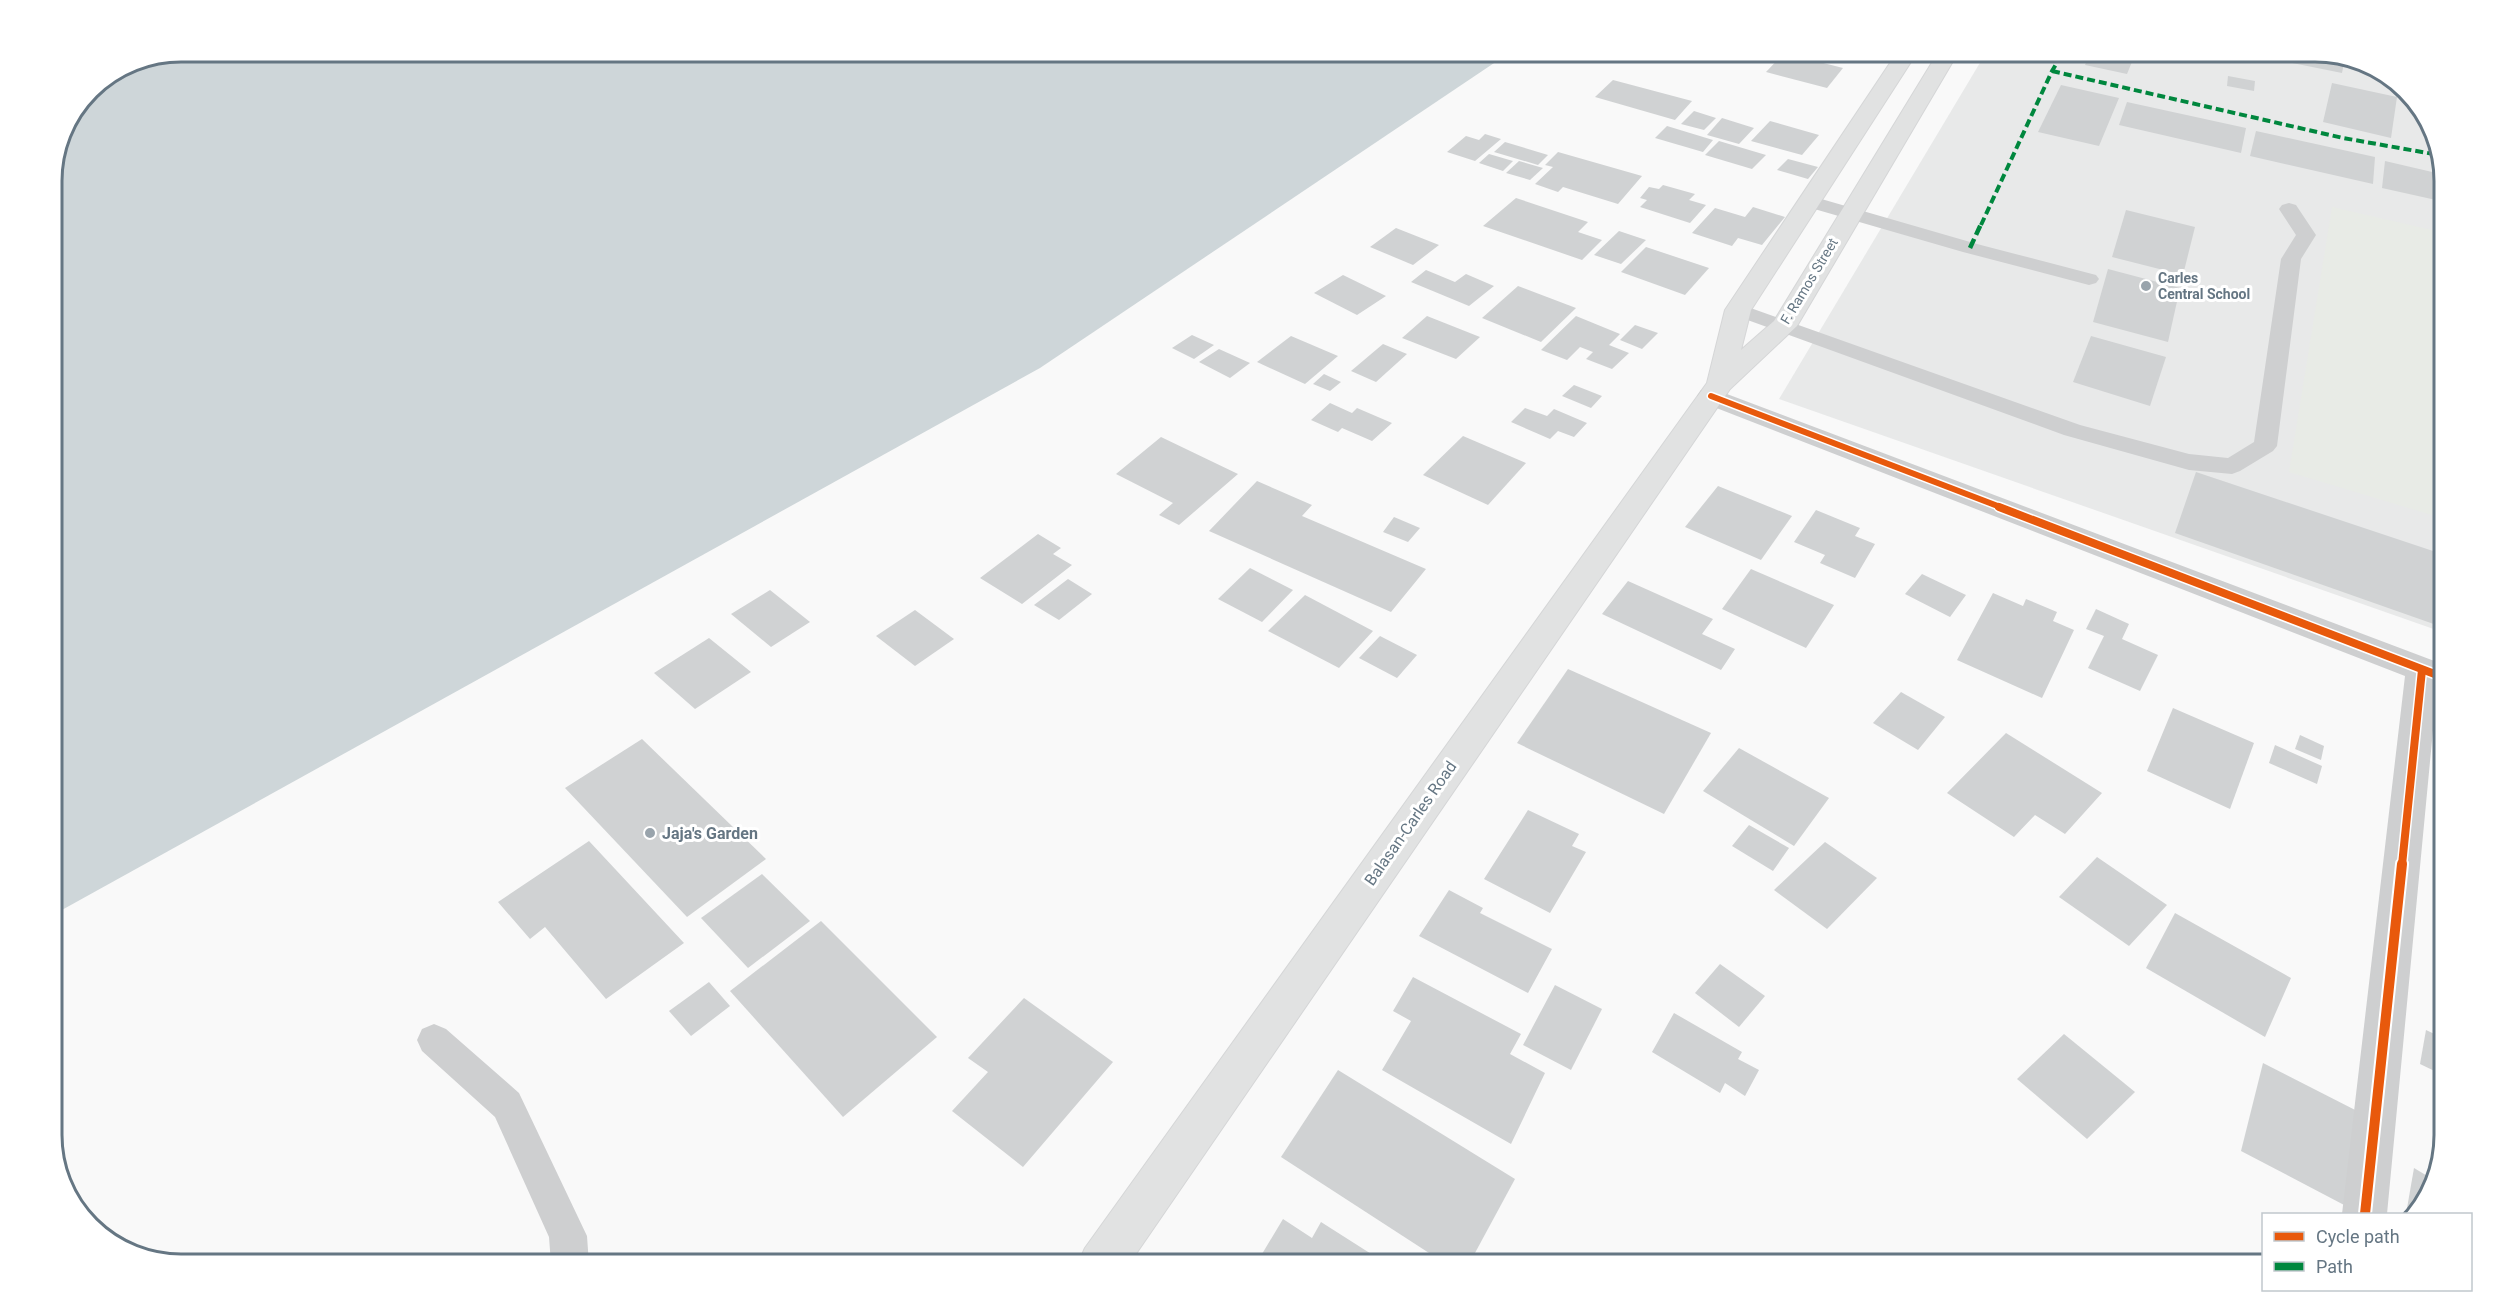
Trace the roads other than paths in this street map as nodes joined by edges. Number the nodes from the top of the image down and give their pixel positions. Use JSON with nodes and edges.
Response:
{"nodes":[{"id":1,"x":1901,"y":62,"type":"edge"},
{"id":2,"x":1942,"y":62,"type":"edge"},
{"id":3,"x":1811,"y":202,"type":"junction"},
{"id":4,"x":2289,"y":209,"type":"dead end"},
{"id":5,"x":1850,"y":213,"type":"junction"},
{"id":6,"x":2089,"y":279,"type":"dead end"},
{"id":7,"x":1738,"y":310,"type":"junction"},
{"id":8,"x":1784,"y":326,"type":"junction"},
{"id":9,"x":1716,"y":389,"type":"junction"},
{"id":10,"x":2433,"y":674,"type":"edge"},
{"id":11,"x":434,"y":1040,"type":"dead end"},
{"id":12,"x":2365,"y":1213,"type":"edge"},
{"id":13,"x":569,"y":1254,"type":"edge"},
{"id":14,"x":1108,"y":1254,"type":"edge"}],
"edges":[{"from":1,"to":3,"type":"main road"},
{"from":2,"to":5,"type":"main road","name":"F. Ramos Street"},
{"from":3,"to":5,"type":"lane"},
{"from":3,"to":7,"type":"main road"},
{"from":4,"to":8,"type":"lane"},
{"from":5,"to":6,"type":"lane"},
{"from":5,"to":8,"type":"main road","name":"F. Ramos Street"},
{"from":7,"to":8,"type":"lane"},
{"from":7,"to":9,"type":"main road"},
{"from":8,"to":9,"type":"main road","name":"F. Ramos Street"},
{"from":9,"to":10,"type":"street"},
{"from":9,"to":14,"type":"main road","name":"Balasan-Carles Road"},
{"from":10,"to":12,"type":"street"},
{"from":11,"to":13,"type":"lane"}]}
